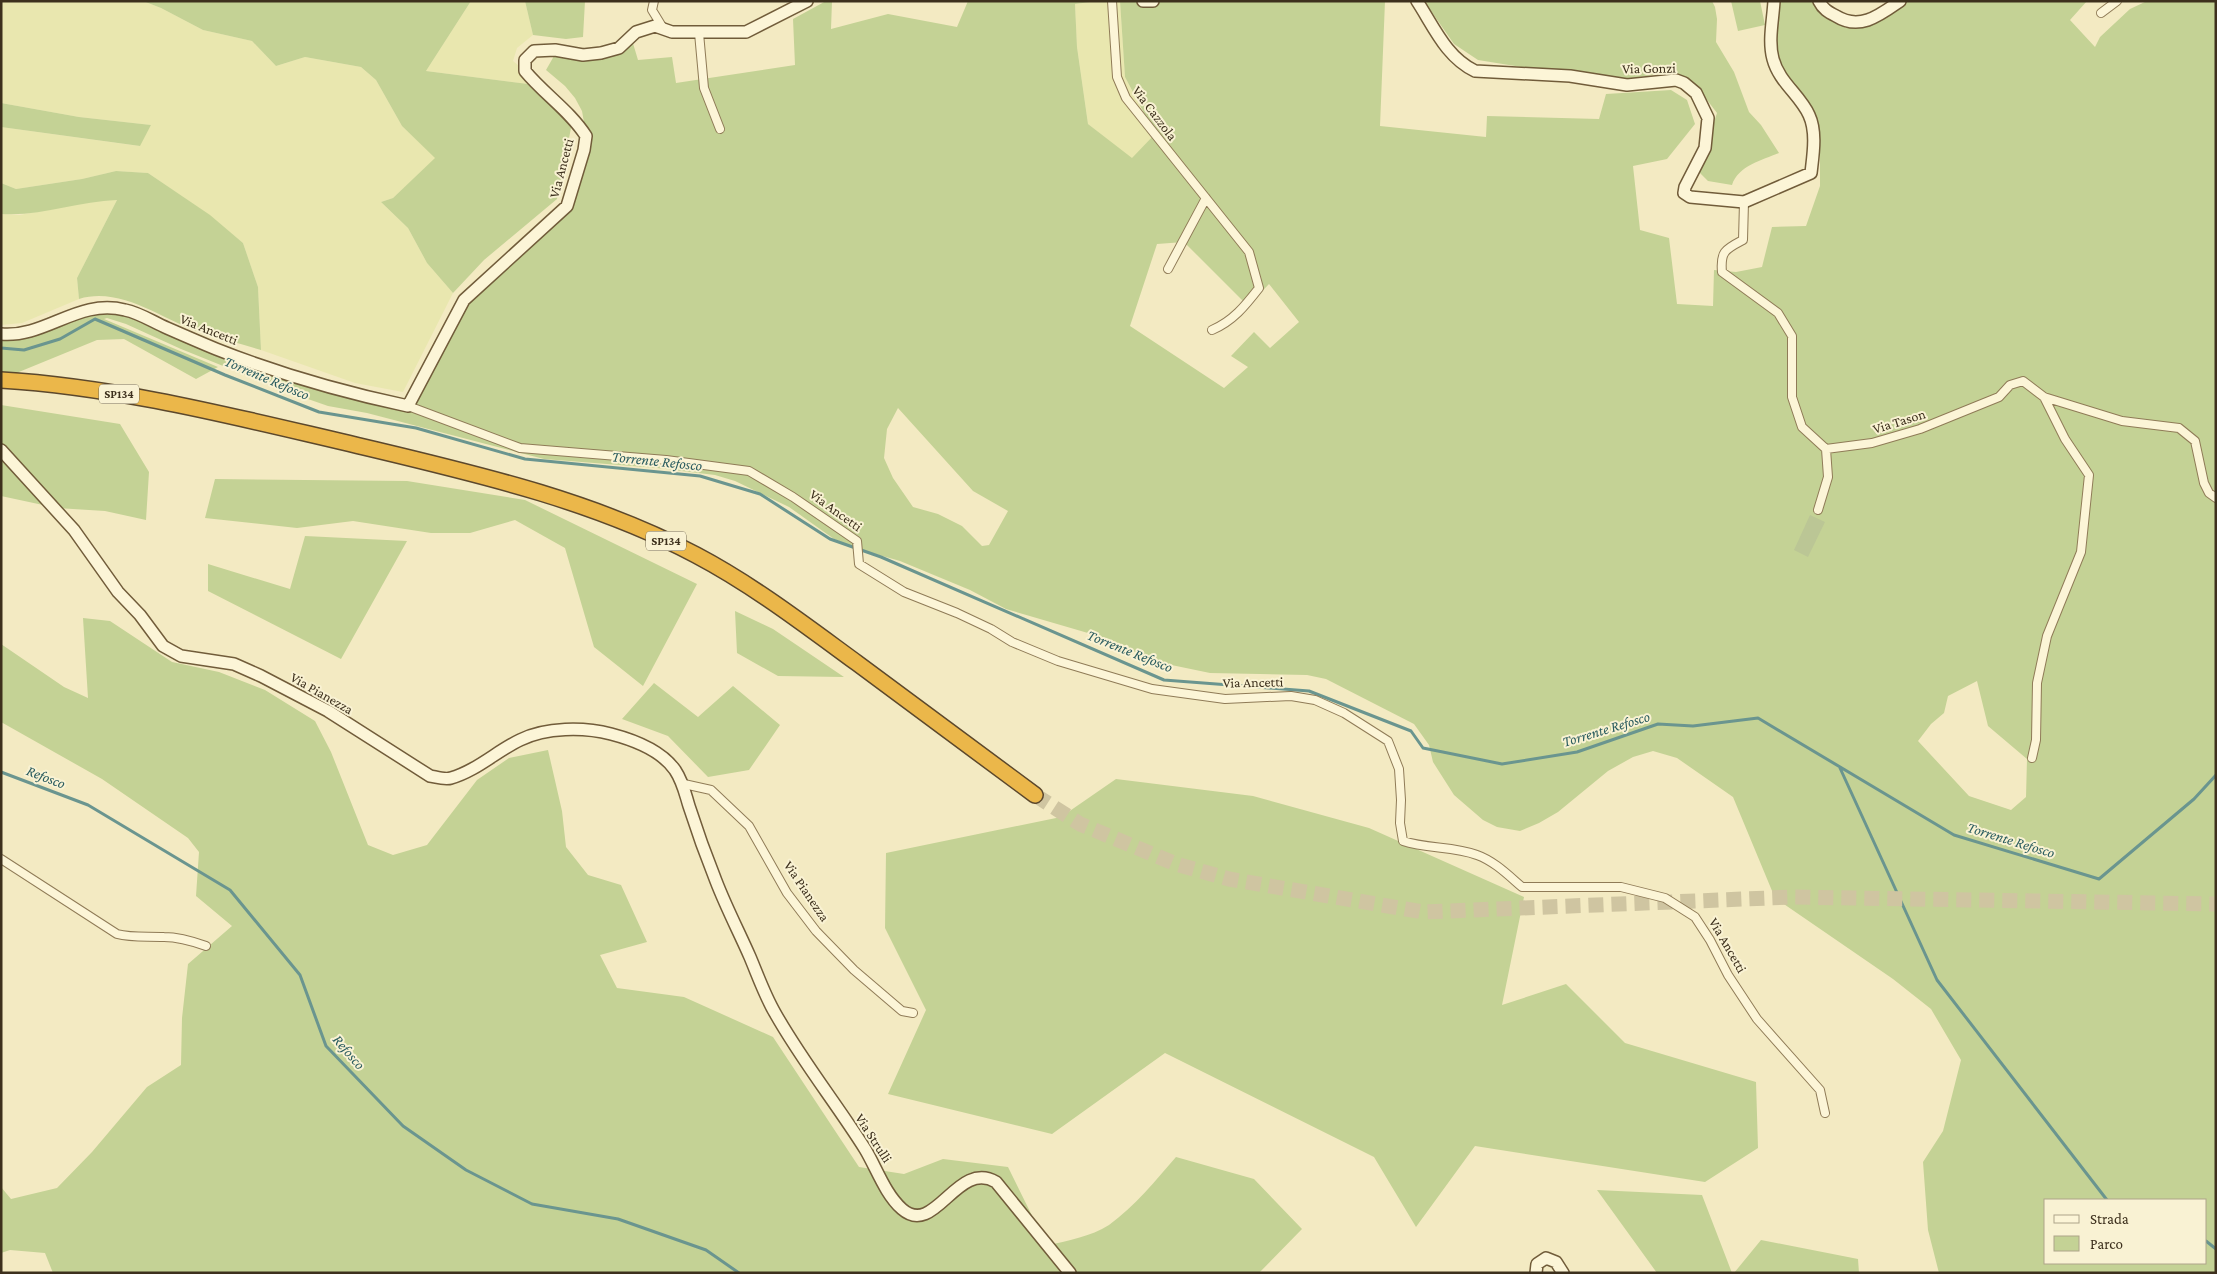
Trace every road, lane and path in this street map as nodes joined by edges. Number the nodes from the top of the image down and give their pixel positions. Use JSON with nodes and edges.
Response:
{"nodes":[{"id":1,"x":654,"y":1,"type":"edge"},
{"id":2,"x":807,"y":1,"type":"edge"},
{"id":3,"x":1112,"y":1,"type":"edge"},
{"id":4,"x":1143,"y":1,"type":"edge"},
{"id":5,"x":1153,"y":1,"type":"edge"},
{"id":6,"x":1417,"y":1,"type":"edge"},
{"id":7,"x":1774,"y":1,"type":"edge"},
{"id":8,"x":1818,"y":1,"type":"edge"},
{"id":9,"x":1900,"y":1,"type":"edge"},
{"id":10,"x":2116,"y":1,"type":"edge"},
{"id":11,"x":2101,"y":13,"type":"dead end"},
{"id":12,"x":664,"y":30,"type":"junction"},
{"id":13,"x":699,"y":33,"type":"junction"},
{"id":14,"x":720,"y":129,"type":"dead end"},
{"id":15,"x":1206,"y":198,"type":"junction"},
{"id":16,"x":1744,"y":202,"type":"junction"},
{"id":17,"x":1168,"y":269,"type":"dead end"},
{"id":18,"x":1212,"y":330,"type":"dead end"},
{"id":19,"x":1,"y":334,"type":"edge"},
{"id":20,"x":1,"y":380,"type":"edge"},
{"id":21,"x":2044,"y":397,"type":"junction"},
{"id":22,"x":408,"y":406,"type":"junction"},
{"id":23,"x":1826,"y":449,"type":"junction"},
{"id":24,"x":1,"y":450,"type":"edge"},
{"id":25,"x":2216,"y":498,"type":"edge"},
{"id":26,"x":1818,"y":510,"type":"dead end"},
{"id":27,"x":2032,"y":758,"type":"dead end"},
{"id":28,"x":684,"y":784,"type":"junction"},
{"id":29,"x":1035,"y":796,"type":"tunnel mouth"},
{"id":30,"x":1,"y":859,"type":"edge"},
{"id":31,"x":716,"y":882,"type":"joint"},
{"id":32,"x":206,"y":946,"type":"dead end"},
{"id":33,"x":913,"y":1013,"type":"dead end"},
{"id":34,"x":1825,"y":1113,"type":"dead end"},
{"id":35,"x":1070,"y":1273,"type":"edge"},
{"id":36,"x":1536,"y":1273,"type":"edge"},
{"id":37,"x":1564,"y":1273,"type":"edge"}],
"edges":[{"from":1,"to":12,"type":"street"},
{"from":2,"to":13,"type":"street","name":"Via Ancetti"},
{"from":3,"to":15,"type":"street","name":"Via Cazzola"},
{"from":4,"to":5,"type":"street"},
{"from":6,"to":16,"type":"street","name":"Via Gonzi"},
{"from":7,"to":16,"type":"street","name":"Via Gonzi"},
{"from":8,"to":9,"type":"street"},
{"from":10,"to":11,"type":"street"},
{"from":12,"to":13,"type":"street","name":"Via Ancetti"},
{"from":12,"to":22,"type":"street","name":"Via Ancetti"},
{"from":13,"to":14,"type":"street"},
{"from":15,"to":17,"type":"street"},
{"from":15,"to":18,"type":"street","name":"Via Cazzola"},
{"from":16,"to":23,"type":"street"},
{"from":19,"to":22,"type":"street","name":"Via Ancetti"},
{"from":20,"to":29,"type":"highway","number":"SP134"},
{"from":21,"to":23,"type":"street","name":"Via Tason"},
{"from":21,"to":25,"type":"street","name":"Via Tason"},
{"from":21,"to":27,"type":"street"},
{"from":22,"to":34,"type":"street","name":"Via Ancetti"},
{"from":23,"to":26,"type":"street"},
{"from":24,"to":28,"type":"street","name":"Via Pianezza"},
{"from":28,"to":31,"type":"street","name":"Via Pianezza"},
{"from":28,"to":33,"type":"street","name":"Via Pianezza"},
{"from":30,"to":32,"type":"street"},
{"from":31,"to":35,"type":"street","name":"Via Strulli"},
{"from":36,"to":37,"type":"street"}]}
